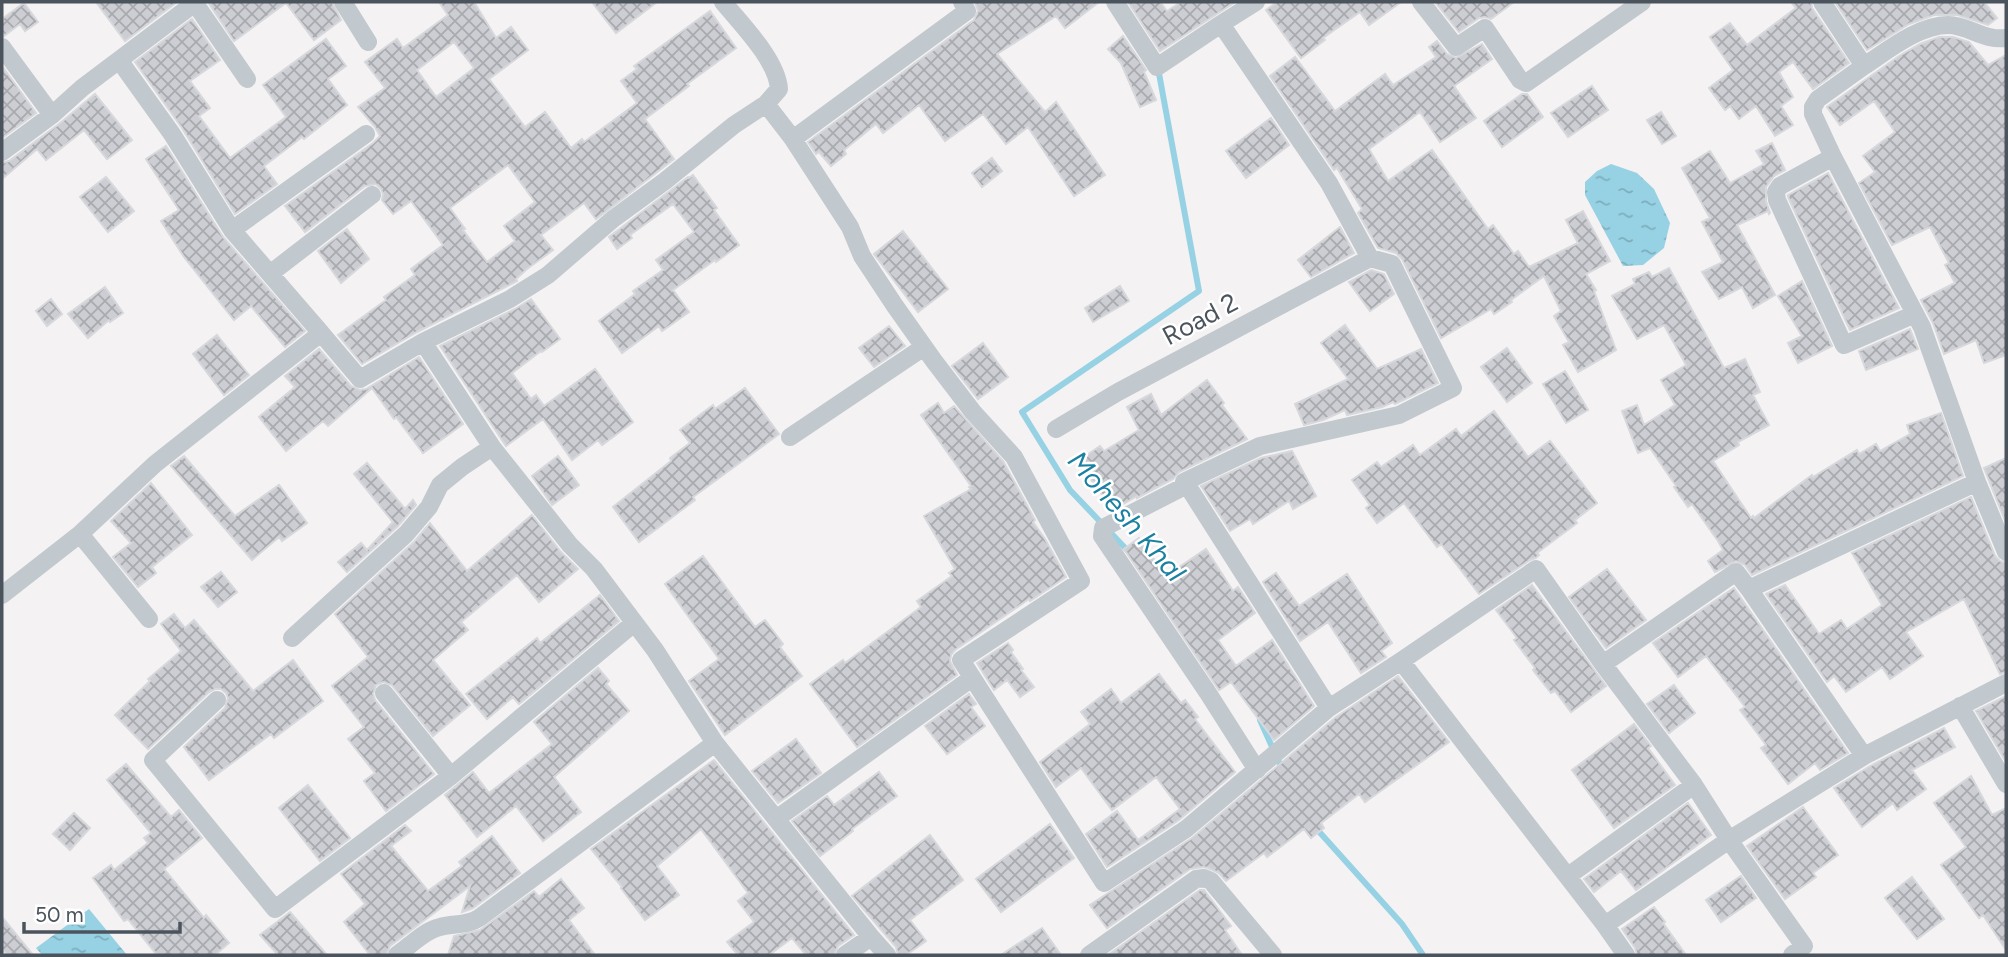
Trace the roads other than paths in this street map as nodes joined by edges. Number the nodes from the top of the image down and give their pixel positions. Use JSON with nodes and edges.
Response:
{"nodes":[{"id":1,"x":195,"y":2,"type":"edge"},
{"id":2,"x":344,"y":2,"type":"edge"},
{"id":3,"x":723,"y":2,"type":"edge"},
{"id":4,"x":962,"y":2,"type":"edge"},
{"id":5,"x":1115,"y":2,"type":"edge"},
{"id":6,"x":1256,"y":2,"type":"edge"},
{"id":7,"x":1421,"y":2,"type":"edge"},
{"id":8,"x":1642,"y":2,"type":"edge"},
{"id":9,"x":1822,"y":2,"type":"edge"},
{"id":10,"x":1221,"y":24,"type":"junction"},
{"id":11,"x":2006,"y":38,"type":"edge"},
{"id":12,"x":368,"y":42,"type":"dead end"},
{"id":13,"x":2,"y":47,"type":"edge"},
{"id":14,"x":119,"y":60,"type":"junction"},
{"id":15,"x":1864,"y":66,"type":"junction"},
{"id":16,"x":247,"y":79,"type":"dead end"},
{"id":17,"x":766,"y":104,"type":"junction"},
{"id":18,"x":52,"y":115,"type":"junction"},
{"id":19,"x":366,"y":134,"type":"dead end"},
{"id":20,"x":793,"y":139,"type":"junction"},
{"id":21,"x":2,"y":152,"type":"edge"},
{"id":22,"x":1833,"y":157,"type":"junction"},
{"id":23,"x":372,"y":195,"type":"dead end"},
{"id":24,"x":233,"y":230,"type":"junction"},
{"id":25,"x":1370,"y":258,"type":"junction"},
{"id":26,"x":271,"y":274,"type":"junction"},
{"id":27,"x":1915,"y":314,"type":"junction"},
{"id":28,"x":321,"y":333,"type":"junction"},
{"id":29,"x":423,"y":342,"type":"junction"},
{"id":30,"x":924,"y":347,"type":"junction"},
{"id":31,"x":1056,"y":429,"type":"dead end"},
{"id":32,"x":790,"y":437,"type":"dead end"},
{"id":33,"x":492,"y":447,"type":"junction"},
{"id":34,"x":1977,"y":482,"type":"junction"},
{"id":35,"x":1187,"y":485,"type":"junction"},
{"id":36,"x":80,"y":534,"type":"junction"},
{"id":37,"x":2006,"y":552,"type":"edge"},
{"id":38,"x":1749,"y":589,"type":"junction"},
{"id":39,"x":2,"y":595,"type":"edge"},
{"id":40,"x":149,"y":619,"type":"dead end"},
{"id":41,"x":634,"y":623,"type":"junction"},
{"id":42,"x":292,"y":638,"type":"dead end"},
{"id":43,"x":1401,"y":661,"type":"junction"},
{"id":44,"x":1603,"y":664,"type":"junction"},
{"id":45,"x":972,"y":678,"type":"junction"},
{"id":46,"x":2006,"y":683,"type":"edge"},
{"id":47,"x":384,"y":693,"type":"dead end"},
{"id":48,"x":217,"y":700,"type":"dead end"},
{"id":49,"x":1960,"y":706,"type":"junction"},
{"id":50,"x":1329,"y":708,"type":"junction"},
{"id":51,"x":715,"y":743,"type":"junction"},
{"id":52,"x":1864,"y":756,"type":"junction"},
{"id":53,"x":1257,"y":770,"type":"junction"},
{"id":54,"x":451,"y":776,"type":"junction"},
{"id":55,"x":2006,"y":784,"type":"edge"},
{"id":56,"x":1695,"y":785,"type":"junction"},
{"id":57,"x":776,"y":819,"type":"junction"},
{"id":58,"x":1729,"y":840,"type":"junction"},
{"id":59,"x":1568,"y":876,"type":"junction"},
{"id":60,"x":1605,"y":925,"type":"junction"},
{"id":61,"x":871,"y":937,"type":"junction"},
{"id":62,"x":397,"y":955,"type":"edge"},
{"id":63,"x":845,"y":955,"type":"edge"},
{"id":64,"x":887,"y":955,"type":"edge"},
{"id":65,"x":1089,"y":955,"type":"edge"},
{"id":66,"x":1273,"y":955,"type":"edge"},
{"id":67,"x":1626,"y":955,"type":"edge"},
{"id":68,"x":1792,"y":955,"type":"edge"}],
"edges":[{"from":1,"to":14,"type":"street"},
{"from":1,"to":16,"type":"street"},
{"from":2,"to":12,"type":"street"},
{"from":3,"to":17,"type":"street"},
{"from":4,"to":20,"type":"street"},
{"from":5,"to":10,"type":"street"},
{"from":6,"to":10,"type":"street"},
{"from":7,"to":8,"type":"street"},
{"from":9,"to":15,"type":"street"},
{"from":10,"to":25,"type":"street"},
{"from":11,"to":15,"type":"street"},
{"from":13,"to":18,"type":"street"},
{"from":14,"to":18,"type":"street"},
{"from":14,"to":24,"type":"street"},
{"from":15,"to":22,"type":"street"},
{"from":17,"to":20,"type":"street"},
{"from":17,"to":29,"type":"street"},
{"from":18,"to":21,"type":"street"},
{"from":19,"to":24,"type":"street"},
{"from":20,"to":30,"type":"street"},
{"from":22,"to":27,"type":"street"},
{"from":22,"to":27,"type":"street"},
{"from":23,"to":26,"type":"street"},
{"from":24,"to":26,"type":"street"},
{"from":25,"to":31,"type":"street","name":"Road 2"},
{"from":25,"to":35,"type":"street"},
{"from":26,"to":28,"type":"street"},
{"from":27,"to":34,"type":"street"},
{"from":28,"to":29,"type":"street"},
{"from":28,"to":36,"type":"street"},
{"from":29,"to":33,"type":"street"},
{"from":30,"to":32,"type":"street"},
{"from":30,"to":45,"type":"street"},
{"from":33,"to":41,"type":"street"},
{"from":33,"to":42,"type":"street"},
{"from":34,"to":37,"type":"street"},
{"from":34,"to":38,"type":"street"},
{"from":35,"to":50,"type":"street"},
{"from":35,"to":53,"type":"street"},
{"from":36,"to":39,"type":"street"},
{"from":36,"to":40,"type":"street"},
{"from":38,"to":44,"type":"street"},
{"from":38,"to":52,"type":"street"},
{"from":41,"to":51,"type":"street"},
{"from":41,"to":54,"type":"street"},
{"from":43,"to":44,"type":"street"},
{"from":43,"to":50,"type":"street"},
{"from":43,"to":59,"type":"street"},
{"from":44,"to":56,"type":"street"},
{"from":45,"to":53,"type":"street"},
{"from":45,"to":57,"type":"street"},
{"from":46,"to":49,"type":"street"},
{"from":47,"to":54,"type":"street"},
{"from":48,"to":54,"type":"street"},
{"from":49,"to":52,"type":"street"},
{"from":49,"to":55,"type":"street"},
{"from":50,"to":53,"type":"street"},
{"from":51,"to":57,"type":"street"},
{"from":51,"to":62,"type":"street"},
{"from":52,"to":58,"type":"street"},
{"from":56,"to":58,"type":"street"},
{"from":56,"to":59,"type":"street"},
{"from":57,"to":61,"type":"street"},
{"from":58,"to":60,"type":"street"},
{"from":58,"to":68,"type":"street"},
{"from":59,"to":60,"type":"street"},
{"from":60,"to":67,"type":"street"},
{"from":61,"to":63,"type":"street"},
{"from":61,"to":64,"type":"street"},
{"from":65,"to":66,"type":"street"}]}
